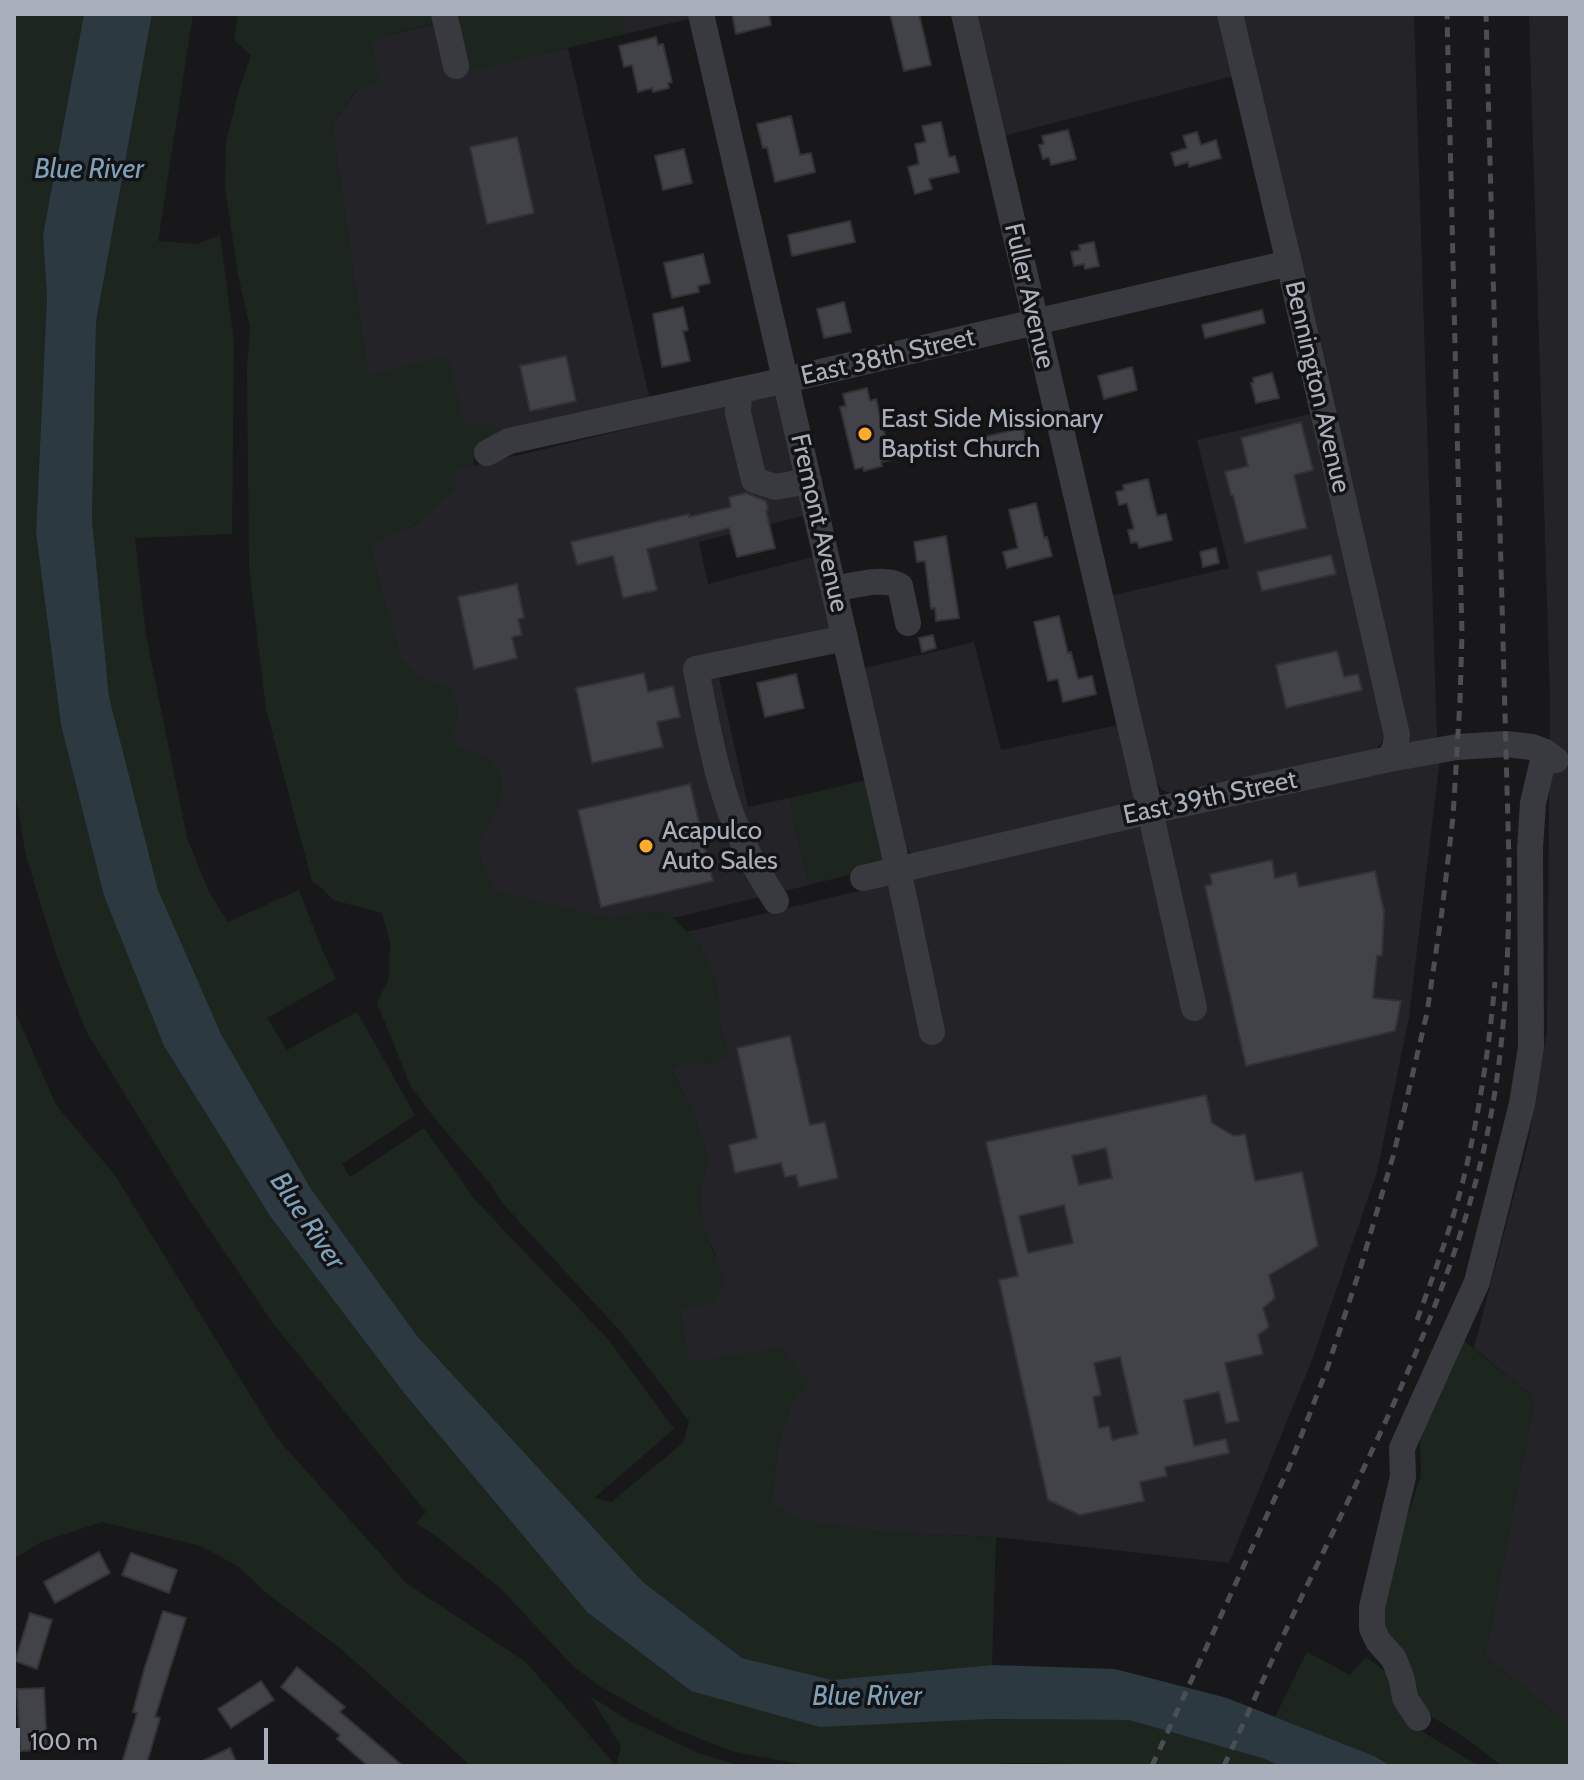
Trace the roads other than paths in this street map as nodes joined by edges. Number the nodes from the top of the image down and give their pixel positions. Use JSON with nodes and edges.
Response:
{"nodes":[{"id":1,"x":444,"y":14,"type":"edge"},
{"id":2,"x":701,"y":14,"type":"edge"},
{"id":3,"x":964,"y":14,"type":"edge"},
{"id":4,"x":1230,"y":14,"type":"edge"},
{"id":5,"x":456,"y":66,"type":"dead end"},
{"id":6,"x":1289,"y":263,"type":"junction"},
{"id":7,"x":1035,"y":323,"type":"junction"},
{"id":8,"x":786,"y":380,"type":"junction"},
{"id":9,"x":739,"y":390,"type":"junction"},
{"id":10,"x":487,"y":453,"type":"dead end"},
{"id":11,"x":809,"y":481,"type":"junction"},
{"id":12,"x":834,"y":589,"type":"junction"},
{"id":13,"x":908,"y":623,"type":"dead end"},
{"id":14,"x":845,"y":638,"type":"junction"},
{"id":15,"x":1389,"y":759,"type":"junction"},
{"id":16,"x":1150,"y":811,"type":"junction"},
{"id":17,"x":898,"y":869,"type":"junction"},
{"id":18,"x":863,"y":878,"type":"dead end"},
{"id":19,"x":776,"y":901,"type":"dead end"},
{"id":20,"x":1194,"y":1008,"type":"dead end"},
{"id":21,"x":932,"y":1032,"type":"dead end"},
{"id":22,"x":1418,"y":1718,"type":"dead end"}],
"edges":[{"from":1,"to":5,"type":"street"},
{"from":2,"to":8,"type":"street","name":"Fremont Avenue"},
{"from":3,"to":7,"type":"street","name":"Fuller Avenue"},
{"from":4,"to":6,"type":"street","name":"Bennington Avenue"},
{"from":6,"to":7,"type":"street","name":"East 38th Street"},
{"from":6,"to":15,"type":"street","name":"Bennington Avenue"},
{"from":7,"to":8,"type":"street","name":"East 38th Street"},
{"from":7,"to":16,"type":"street","name":"Fuller Avenue"},
{"from":8,"to":9,"type":"street","name":"East 38th Street"},
{"from":8,"to":11,"type":"street","name":"Fremont Avenue"},
{"from":9,"to":10,"type":"street","name":"East 38th Street"},
{"from":9,"to":11,"type":"street"},
{"from":11,"to":12,"type":"street","name":"Fremont Avenue"},
{"from":12,"to":13,"type":"street"},
{"from":12,"to":14,"type":"street","name":"Fremont Avenue"},
{"from":14,"to":17,"type":"street","name":"Fremont Avenue"},
{"from":14,"to":19,"type":"street"},
{"from":15,"to":16,"type":"street","name":"East 39th Street"},
{"from":15,"to":22,"type":"street","name":"East 39th Street"},
{"from":16,"to":17,"type":"street","name":"East 39th Street"},
{"from":16,"to":20,"type":"street","name":"Fuller Avenue"},
{"from":17,"to":18,"type":"street","name":"East 39th Street"},
{"from":17,"to":21,"type":"street","name":"Fremont Avenue"}]}
